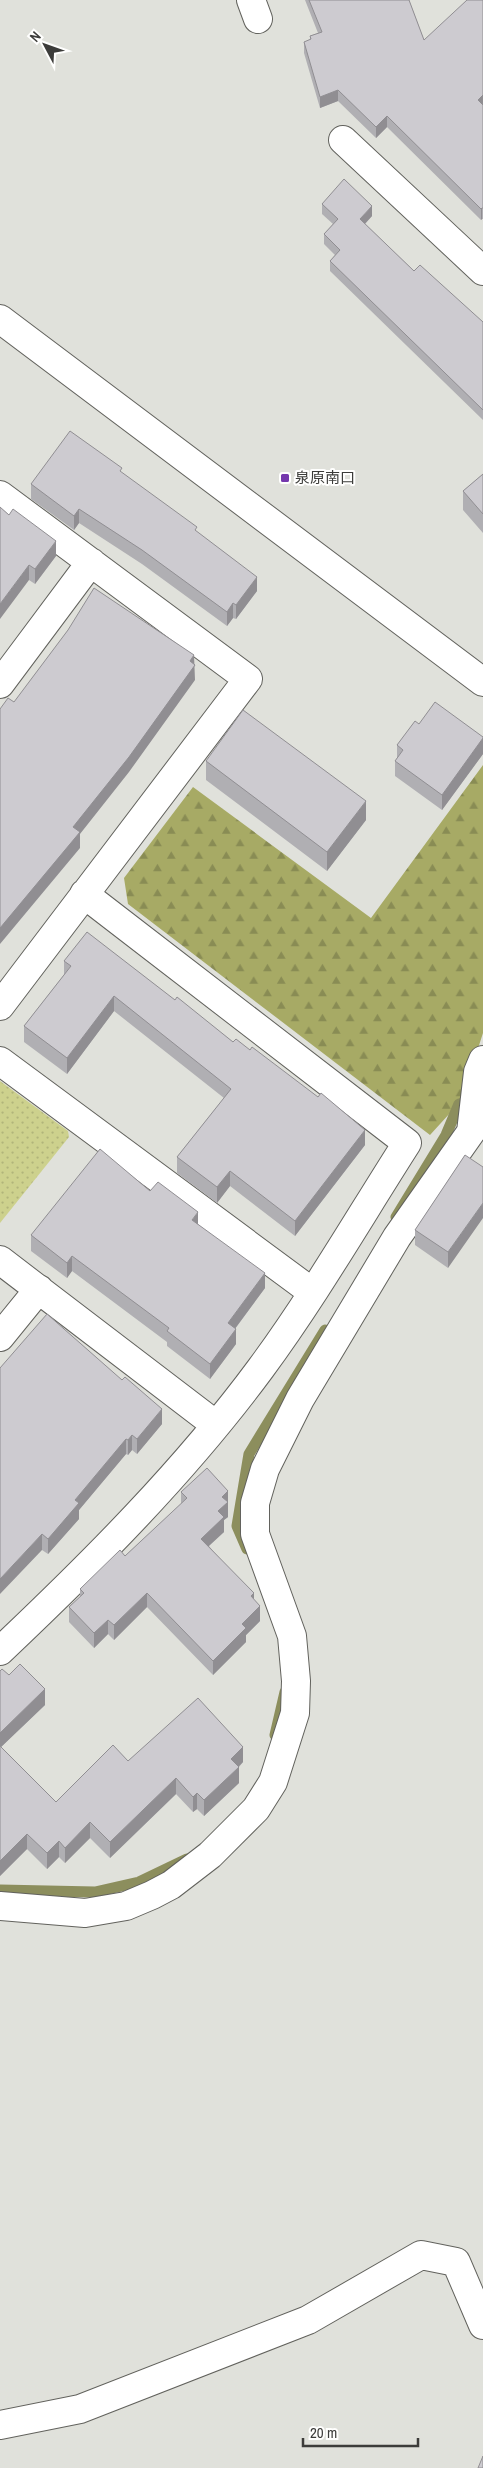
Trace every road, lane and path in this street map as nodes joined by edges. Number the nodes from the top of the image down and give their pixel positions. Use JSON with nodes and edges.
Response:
{"nodes":[{"id":1,"x":343,"y":140,"type":"dead end"},
{"id":2,"x":483,"y":271,"type":"edge"},
{"id":3,"x":2,"y":325,"type":"edge"},
{"id":4,"x":0,"y":495,"type":"edge"},
{"id":5,"x":91,"y":562,"type":"junction"},
{"id":6,"x":483,"y":682,"type":"edge"},
{"id":7,"x":0,"y":684,"type":"edge"},
{"id":8,"x":84,"y":894,"type":"junction"},
{"id":9,"x":0,"y":1006,"type":"edge"},
{"id":10,"x":0,"y":1061,"type":"edge"},
{"id":11,"x":481,"y":1066,"type":"edge"},
{"id":12,"x":0,"y":1260,"type":"edge"},
{"id":13,"x":39,"y":1289,"type":"junction"},
{"id":14,"x":312,"y":1292,"type":"junction"},
{"id":15,"x":0,"y":1337,"type":"edge"},
{"id":16,"x":216,"y":1425,"type":"junction"},
{"id":17,"x":0,"y":1650,"type":"edge"},
{"id":18,"x":0,"y":1906,"type":"edge"},
{"id":19,"x":483,"y":2325,"type":"edge"},
{"id":20,"x":0,"y":2425,"type":"edge"}],
"edges":[{"from":1,"to":2,"type":"street"},
{"from":3,"to":6,"type":"street"},
{"from":4,"to":5,"type":"street"},
{"from":5,"to":7,"type":"street"},
{"from":5,"to":8,"type":"street"},
{"from":8,"to":9,"type":"street"},
{"from":8,"to":14,"type":"street"},
{"from":10,"to":14,"type":"street"},
{"from":11,"to":18,"type":"street"},
{"from":12,"to":13,"type":"street"},
{"from":13,"to":15,"type":"street"},
{"from":13,"to":16,"type":"street"},
{"from":14,"to":16,"type":"street"},
{"from":16,"to":17,"type":"street"},
{"from":19,"to":20,"type":"street"}]}
